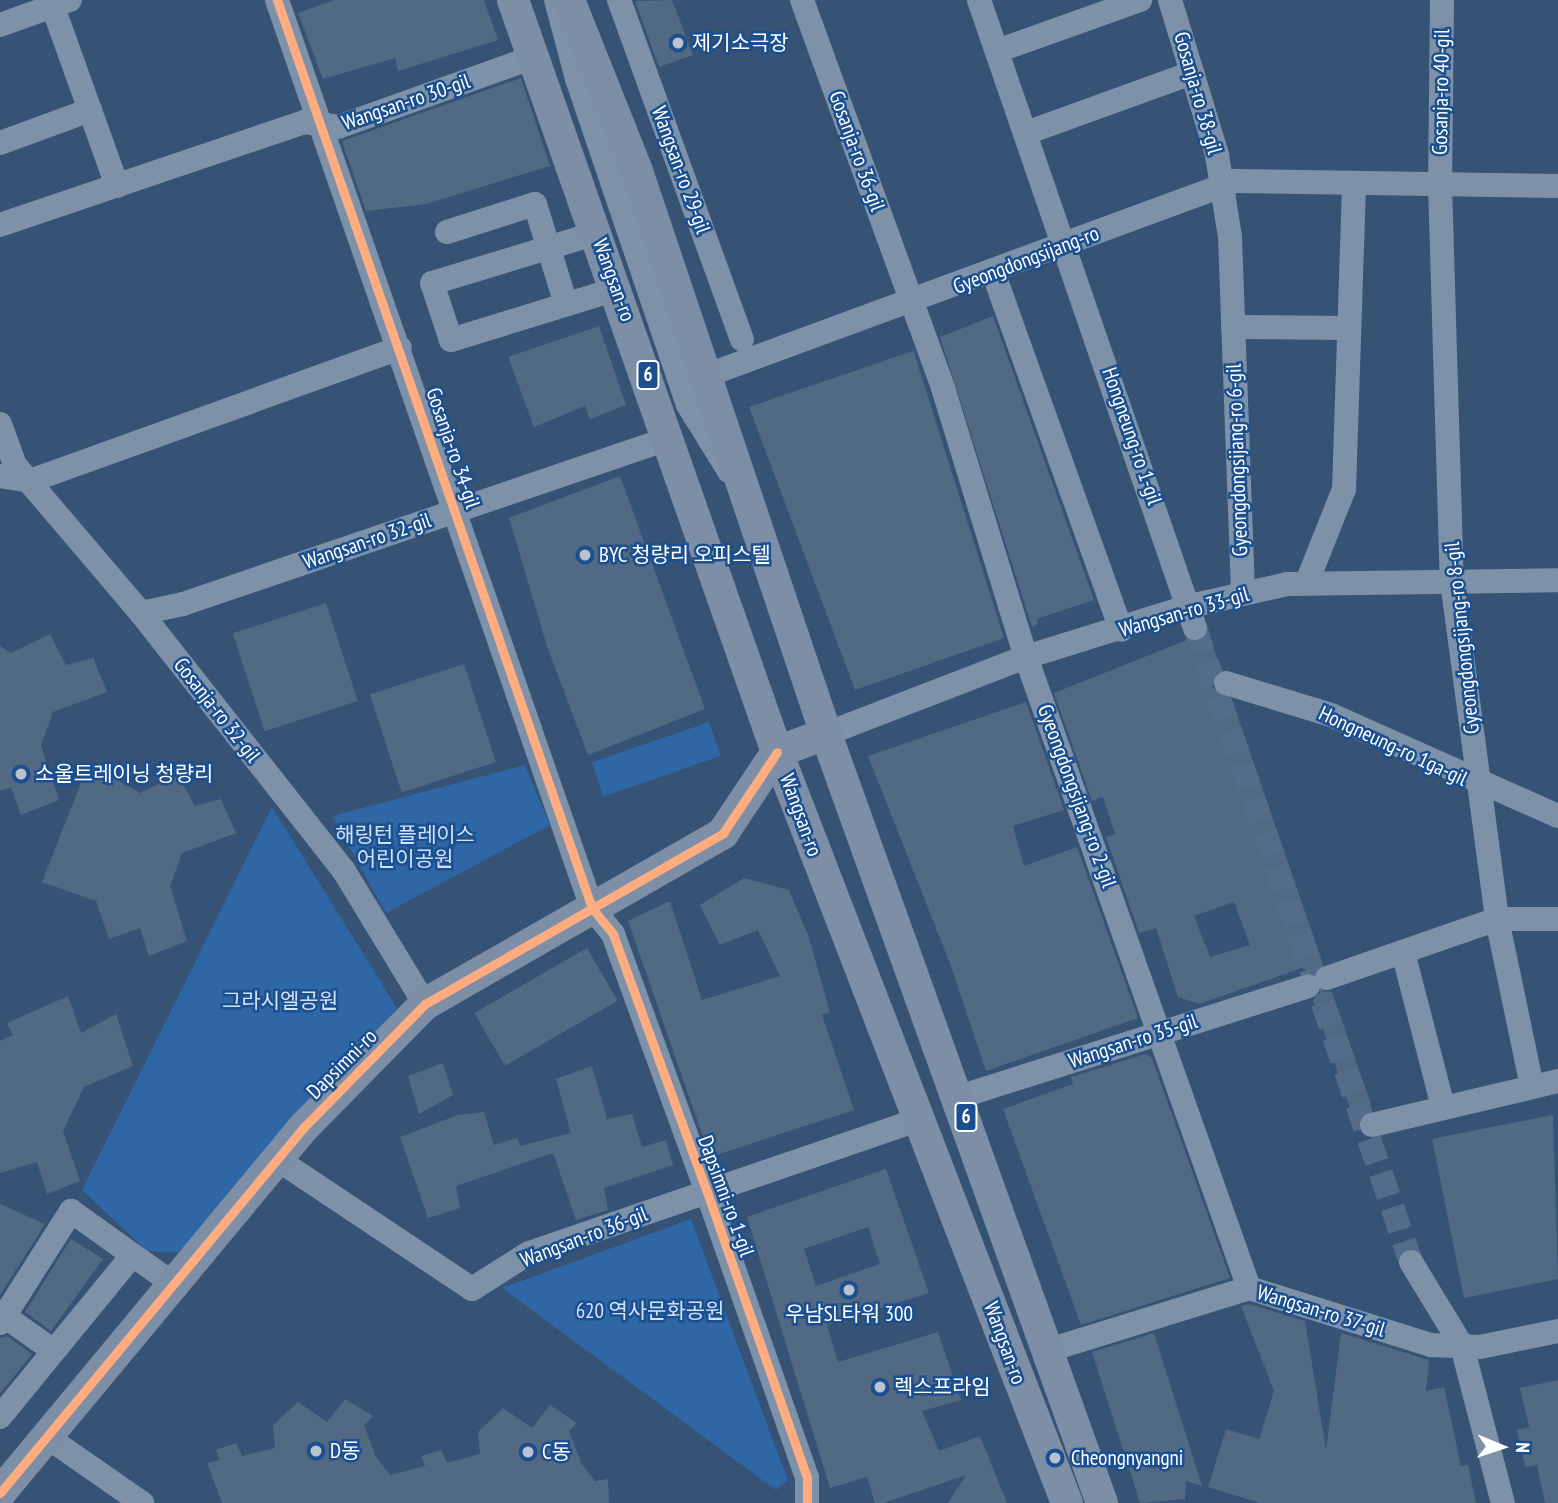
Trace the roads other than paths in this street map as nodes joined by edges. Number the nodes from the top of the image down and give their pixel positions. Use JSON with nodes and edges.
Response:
{"nodes":[{"id":1,"x":278,"y":0,"type":"edge"},
{"id":2,"x":513,"y":0,"type":"edge"},
{"id":3,"x":556,"y":0,"type":"edge"},
{"id":4,"x":569,"y":0,"type":"edge"},
{"id":5,"x":620,"y":0,"type":"edge"},
{"id":6,"x":802,"y":0,"type":"edge"},
{"id":7,"x":979,"y":0,"type":"edge"},
{"id":8,"x":1140,"y":0,"type":"edge"},
{"id":9,"x":1170,"y":0,"type":"edge"},
{"id":10,"x":1442,"y":0,"type":"edge"},
{"id":11,"x":61,"y":3,"type":"edge"},
{"id":12,"x":0,"y":25,"type":"edge"},
{"id":13,"x":998,"y":51,"type":"junction"},
{"id":14,"x":534,"y":57,"type":"junction"},
{"id":15,"x":1192,"y":73,"type":"junction"},
{"id":16,"x":90,"y":110,"type":"junction"},
{"id":17,"x":322,"y":126,"type":"junction"},
{"id":18,"x":1026,"y":133,"type":"junction"},
{"id":19,"x":0,"y":143,"type":"edge"},
{"id":20,"x":1354,"y":183,"type":"junction"},
{"id":21,"x":1440,"y":184,"type":"junction"},
{"id":22,"x":117,"y":186,"type":"junction"},
{"id":23,"x":1222,"y":186,"type":"junction"},
{"id":24,"x":1558,"y":186,"type":"edge"},
{"id":25,"x":0,"y":225,"type":"edge"},
{"id":26,"x":446,"y":232,"type":"dead end"},
{"id":27,"x":597,"y":233,"type":"junction"},
{"id":28,"x":1066,"y":245,"type":"junction"},
{"id":29,"x":549,"y":248,"type":"junction"},
{"id":30,"x":993,"y":272,"type":"junction"},
{"id":31,"x":617,"y":289,"type":"junction"},
{"id":32,"x":912,"y":302,"type":"junction"},
{"id":33,"x":566,"y":304,"type":"junction"},
{"id":34,"x":1233,"y":327,"type":"junction"},
{"id":35,"x":1349,"y":328,"type":"junction"},
{"id":36,"x":742,"y":339,"type":"dead end"},
{"id":37,"x":400,"y":348,"type":"junction"},
{"id":38,"x":705,"y":376,"type":"junction"},
{"id":39,"x":0,"y":424,"type":"edge"},
{"id":40,"x":670,"y":438,"type":"junction"},
{"id":41,"x":0,"y":476,"type":"edge"},
{"id":42,"x":30,"y":481,"type":"junction"},
{"id":43,"x":746,"y":498,"type":"junction"},
{"id":44,"x":457,"y":510,"type":"junction"},
{"id":45,"x":1558,"y":580,"type":"edge"},
{"id":46,"x":1452,"y":581,"type":"junction"},
{"id":47,"x":1307,"y":582,"type":"junction"},
{"id":48,"x":1243,"y":593,"type":"junction"},
{"id":49,"x":141,"y":613,"type":"junction"},
{"id":50,"x":1193,"y":617,"type":"junction"},
{"id":51,"x":1121,"y":630,"type":"junction"},
{"id":52,"x":1026,"y":657,"type":"junction"},
{"id":53,"x":1226,"y":683,"type":"dead end"},
{"id":54,"x":826,"y":733,"type":"junction"},
{"id":55,"x":777,"y":752,"type":"junction"},
{"id":56,"x":1479,"y":786,"type":"junction"},
{"id":57,"x":1558,"y":816,"type":"edge"},
{"id":58,"x":592,"y":908,"type":"junction"},
{"id":59,"x":1497,"y":919,"type":"junction"},
{"id":60,"x":1558,"y":919,"type":"edge"},
{"id":61,"x":1404,"y":952,"type":"junction"},
{"id":62,"x":425,"y":1004,"type":"junction"},
{"id":63,"x":1162,"y":1031,"type":"junction"},
{"id":64,"x":1558,"y":1080,"type":"edge"},
{"id":65,"x":1532,"y":1086,"type":"junction"},
{"id":66,"x":959,"y":1097,"type":"junction"},
{"id":67,"x":1443,"y":1107,"type":"junction"},
{"id":68,"x":923,"y":1118,"type":"junction"},
{"id":69,"x":1372,"y":1125,"type":"dead end"},
{"id":70,"x":277,"y":1159,"type":"junction"},
{"id":71,"x":707,"y":1192,"type":"junction"},
{"id":72,"x":132,"y":1256,"type":"junction"},
{"id":73,"x":1411,"y":1262,"type":"tunnel mouth"},
{"id":74,"x":172,"y":1283,"type":"junction"},
{"id":75,"x":1249,"y":1288,"type":"junction"},
{"id":76,"x":2,"y":1317,"type":"edge"},
{"id":77,"x":1558,"y":1331,"type":"edge"},
{"id":78,"x":1462,"y":1346,"type":"junction"},
{"id":79,"x":1049,"y":1350,"type":"junction"},
{"id":80,"x":54,"y":1351,"type":"junction"},
{"id":81,"x":0,"y":1417,"type":"edge"},
{"id":82,"x":47,"y":1437,"type":"junction"},
{"id":83,"x":3,"y":1496,"type":"edge"},
{"id":84,"x":142,"y":1503,"type":"edge"},
{"id":85,"x":807,"y":1503,"type":"edge"},
{"id":86,"x":1067,"y":1503,"type":"edge"},
{"id":87,"x":1102,"y":1503,"type":"edge"},
{"id":88,"x":1503,"y":1503,"type":"edge"}],
"edges":[{"from":1,"to":17,"type":"street","name":"Gosanja-ro 34-gil"},
{"from":2,"to":14,"type":"main road","name":"Wangsan-ro","number":"6"},
{"from":3,"to":43,"type":"street"},
{"from":4,"to":38,"type":"main road","name":"Wangsan-ro","number":"6"},
{"from":5,"to":36,"type":"street","name":"Wangsan-ro 29-gil"},
{"from":6,"to":32,"type":"street","name":"Gosanja-ro 36-gil"},
{"from":7,"to":13,"type":"street","name":"Hongneung-ro 1-gil"},
{"from":8,"to":13,"type":"street"},
{"from":9,"to":15,"type":"street","name":"Gosanja-ro 38-gil"},
{"from":10,"to":21,"type":"street","name":"Gosanja-ro 40-gil"},
{"from":11,"to":12,"type":"street"},
{"from":11,"to":16,"type":"street"},
{"from":13,"to":18,"type":"street","name":"Hongneung-ro 1-gil"},
{"from":14,"to":17,"type":"street","name":"Wangsan-ro 30-gil"},
{"from":14,"to":27,"type":"main road","name":"Wangsan-ro","number":"6"},
{"from":15,"to":18,"type":"street"},
{"from":15,"to":23,"type":"street","name":"Gosanja-ro 38-gil"},
{"from":16,"to":19,"type":"street"},
{"from":16,"to":22,"type":"street"},
{"from":17,"to":22,"type":"street","name":"Wangsan-ro 30-gil"},
{"from":17,"to":37,"type":"street","name":"Gosanja-ro 34-gil"},
{"from":18,"to":28,"type":"street","name":"Hongneung-ro 1-gil"},
{"from":20,"to":21,"type":"street","name":"Gyeongdongsijang-ro"},
{"from":20,"to":23,"type":"street","name":"Gyeongdongsijang-ro"},
{"from":20,"to":35,"type":"street"},
{"from":21,"to":24,"type":"street","name":"Gyeongdongsijang-ro"},
{"from":21,"to":46,"type":"street","name":"Gyeongdongsijang-ro 8-gil"},
{"from":22,"to":25,"type":"street","name":"Wangsan-ro 30-gil"},
{"from":23,"to":28,"type":"street","name":"Gyeongdongsijang-ro"},
{"from":23,"to":34,"type":"street","name":"Gyeongdongsijang-ro 6-gil"},
{"from":26,"to":29,"type":"street"},
{"from":27,"to":29,"type":"street"},
{"from":27,"to":31,"type":"main road","name":"Wangsan-ro","number":"6"},
{"from":28,"to":30,"type":"street","name":"Gyeongdongsijang-ro"},
{"from":28,"to":50,"type":"street","name":"Hongneung-ro 1-gil"},
{"from":29,"to":33,"type":"street"},
{"from":29,"to":33,"type":"street"},
{"from":30,"to":32,"type":"street","name":"Gyeongdongsijang-ro"},
{"from":30,"to":51,"type":"street"},
{"from":31,"to":33,"type":"street"},
{"from":31,"to":40,"type":"main road","name":"Wangsan-ro","number":"6"},
{"from":32,"to":38,"type":"street","name":"Gyeongdongsijang-ro"},
{"from":32,"to":52,"type":"street","name":"Gyeongdongsijang-ro 2-gil"},
{"from":34,"to":35,"type":"street"},
{"from":34,"to":48,"type":"street","name":"Gyeongdongsijang-ro 6-gil"},
{"from":35,"to":47,"type":"street"},
{"from":37,"to":42,"type":"street"},
{"from":37,"to":44,"type":"street","name":"Gosanja-ro 34-gil"},
{"from":38,"to":43,"type":"main road","name":"Wangsan-ro","number":"6"},
{"from":39,"to":42,"type":"street","name":"Gosanja-ro 32-gil"},
{"from":40,"to":44,"type":"street","name":"Wangsan-ro 32-gil"},
{"from":40,"to":55,"type":"main road","name":"Wangsan-ro","number":"6"},
{"from":41,"to":42,"type":"street"},
{"from":42,"to":49,"type":"street","name":"Gosanja-ro 32-gil"},
{"from":43,"to":54,"type":"main road","name":"Wangsan-ro","number":"6"},
{"from":44,"to":49,"type":"street","name":"Wangsan-ro 32-gil"},
{"from":44,"to":58,"type":"street","name":"Gosanja-ro 34-gil"},
{"from":45,"to":46,"type":"street","name":"Wangsan-ro 33-gil"},
{"from":46,"to":47,"type":"street","name":"Wangsan-ro 33-gil"},
{"from":46,"to":56,"type":"street","name":"Gyeongdongsijang-ro 8-gil"},
{"from":47,"to":48,"type":"street","name":"Wangsan-ro 33-gil"},
{"from":48,"to":50,"type":"street","name":"Wangsan-ro 33-gil"},
{"from":49,"to":62,"type":"street","name":"Gosanja-ro 32-gil"},
{"from":50,"to":51,"type":"street","name":"Wangsan-ro 33-gil"},
{"from":51,"to":52,"type":"street","name":"Wangsan-ro 33-gil"},
{"from":52,"to":54,"type":"street","name":"Wangsan-ro 33-gil"},
{"from":52,"to":63,"type":"street","name":"Gyeongdongsijang-ro 2-gil"},
{"from":53,"to":56,"type":"street","name":"Hongneung-ro 1ga-gil"},
{"from":54,"to":55,"type":"main road"},
{"from":54,"to":66,"type":"main road","name":"Wangsan-ro","number":"6"},
{"from":55,"to":58,"type":"main road","name":"Dapsimni-ro"},
{"from":55,"to":68,"type":"main road","name":"Wangsan-ro","number":"6"},
{"from":56,"to":57,"type":"street","name":"Hongneung-ro 1ga-gil"},
{"from":56,"to":59,"type":"street","name":"Gyeongdongsijang-ro 8-gil"},
{"from":58,"to":62,"type":"main road","name":"Dapsimni-ro"},
{"from":58,"to":71,"type":"street","name":"Dapsimni-ro 1-gil"},
{"from":59,"to":60,"type":"street","name":"Wangsan-ro 35-gil"},
{"from":59,"to":61,"type":"street","name":"Wangsan-ro 35-gil"},
{"from":59,"to":65,"type":"street","name":"Gyeongdongsijang-ro 8-gil"},
{"from":61,"to":63,"type":"street","name":"Wangsan-ro 35-gil"},
{"from":61,"to":67,"type":"street"},
{"from":62,"to":70,"type":"main road","name":"Dapsimni-ro"},
{"from":63,"to":66,"type":"street","name":"Wangsan-ro 35-gil"},
{"from":63,"to":75,"type":"street","name":"Gyeongdongsijang-ro 2-gil"},
{"from":64,"to":65,"type":"street"},
{"from":65,"to":67,"type":"street"},
{"from":66,"to":79,"type":"main road","name":"Wangsan-ro","number":"6"},
{"from":67,"to":69,"type":"street"},
{"from":68,"to":71,"type":"street","name":"Wangsan-ro 36-gil"},
{"from":68,"to":86,"type":"main road","name":"Wangsan-ro","number":"6"},
{"from":70,"to":71,"type":"street","name":"Wangsan-ro 36-gil"},
{"from":70,"to":74,"type":"main road","name":"Dapsimni-ro"},
{"from":71,"to":85,"type":"street","name":"Dapsimni-ro 1-gil"},
{"from":72,"to":74,"type":"street"},
{"from":72,"to":76,"type":"street"},
{"from":72,"to":80,"type":"street"},
{"from":73,"to":78,"type":"street"},
{"from":74,"to":82,"type":"main road","name":"Dapsimni-ro"},
{"from":75,"to":78,"type":"street","name":"Wangsan-ro 37-gil"},
{"from":75,"to":79,"type":"street","name":"Wangsan-ro 37-gil"},
{"from":76,"to":80,"type":"street"},
{"from":77,"to":78,"type":"street","name":"Wangsan-ro 37-gil"},
{"from":78,"to":88,"type":"street"},
{"from":79,"to":87,"type":"main road","name":"Wangsan-ro","number":"6"},
{"from":80,"to":81,"type":"street"},
{"from":82,"to":83,"type":"main road","name":"Dapsimni-ro"},
{"from":82,"to":84,"type":"street"}]}
